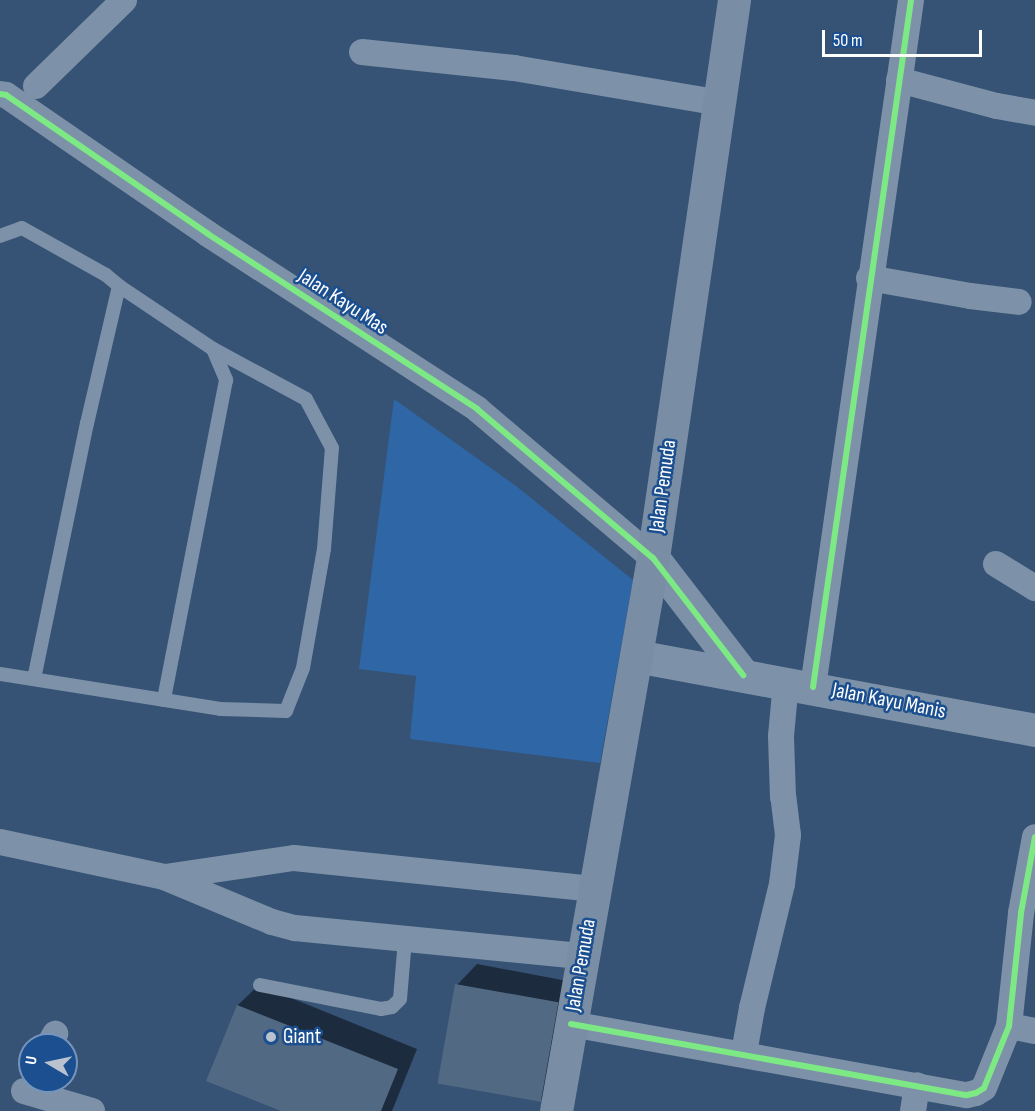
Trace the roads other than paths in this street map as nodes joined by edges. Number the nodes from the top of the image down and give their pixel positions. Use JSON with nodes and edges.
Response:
{"nodes":[{"id":1,"x":124,"y":0,"type":"edge"},
{"id":2,"x":734,"y":0,"type":"edge"},
{"id":3,"x":911,"y":0,"type":"edge"},
{"id":4,"x":362,"y":52,"type":"dead end"},
{"id":5,"x":899,"y":80,"type":"junction"},
{"id":6,"x":36,"y":86,"type":"dead end"},
{"id":7,"x":0,"y":94,"type":"edge"},
{"id":8,"x":720,"y":103,"type":"junction"},
{"id":9,"x":1035,"y":113,"type":"edge"},
{"id":10,"x":0,"y":236,"type":"edge"},
{"id":11,"x":870,"y":278,"type":"junction"},
{"id":12,"x":119,"y":286,"type":"junction"},
{"id":13,"x":1019,"y":302,"type":"dead end"},
{"id":14,"x":213,"y":349,"type":"junction"},
{"id":15,"x":653,"y":558,"type":"junction"},
{"id":16,"x":996,"y":564,"type":"dead end"},
{"id":17,"x":1035,"y":588,"type":"edge"},
{"id":18,"x":636,"y":656,"type":"junction"},
{"id":19,"x":0,"y":674,"type":"edge"},
{"id":20,"x":743,"y":675,"type":"junction"},
{"id":21,"x":34,"y":679,"type":"junction"},
{"id":22,"x":800,"y":685,"type":"junction"},
{"id":23,"x":164,"y":700,"type":"junction"},
{"id":24,"x":1035,"y":730,"type":"edge"},
{"id":25,"x":1035,"y":837,"type":"edge"},
{"id":26,"x":0,"y":842,"type":"edge"},
{"id":27,"x":164,"y":877,"type":"junction"},
{"id":28,"x":595,"y":889,"type":"junction"},
{"id":29,"x":405,"y":940,"type":"junction"},
{"id":30,"x":583,"y":956,"type":"junction"},
{"id":31,"x":260,"y":985,"type":"dead end"},
{"id":32,"x":571,"y":1024,"type":"junction"},
{"id":33,"x":1009,"y":1026,"type":"junction"},
{"id":34,"x":1035,"y":1031,"type":"edge"},
{"id":35,"x":744,"y":1053,"type":"junction"},
{"id":36,"x":917,"y":1085,"type":"junction"},
{"id":37,"x":23,"y":1094,"type":"edge"},
{"id":38,"x":92,"y":1111,"type":"edge"},
{"id":39,"x":555,"y":1111,"type":"edge"},
{"id":40,"x":913,"y":1111,"type":"edge"}],
"edges":[{"from":1,"to":6,"type":"street"},
{"from":2,"to":8,"type":"main road","name":"Jalan Pemuda"},
{"from":3,"to":5,"type":"street"},
{"from":4,"to":8,"type":"street"},
{"from":5,"to":9,"type":"street"},
{"from":5,"to":11,"type":"street"},
{"from":7,"to":15,"type":"street","name":"Jalan Kayu Mas"},
{"from":8,"to":15,"type":"main road","name":"Jalan Pemuda"},
{"from":10,"to":12,"type":"lane"},
{"from":11,"to":13,"type":"street"},
{"from":11,"to":22,"type":"street"},
{"from":12,"to":14,"type":"lane"},
{"from":12,"to":21,"type":"lane"},
{"from":14,"to":23,"type":"lane"},
{"from":14,"to":23,"type":"lane"},
{"from":15,"to":18,"type":"main road","name":"Jalan Pemuda"},
{"from":15,"to":20,"type":"street"},
{"from":16,"to":17,"type":"street"},
{"from":18,"to":20,"type":"street","name":"Jalan Kayu Manis"},
{"from":18,"to":28,"type":"main road","name":"Jalan Pemuda"},
{"from":19,"to":21,"type":"lane"},
{"from":20,"to":22,"type":"street","name":"Jalan Kayu Manis"},
{"from":21,"to":23,"type":"lane"},
{"from":22,"to":24,"type":"street","name":"Jalan Kayu Manis"},
{"from":22,"to":35,"type":"street"},
{"from":25,"to":33,"type":"street"},
{"from":26,"to":27,"type":"street"},
{"from":27,"to":28,"type":"street"},
{"from":27,"to":29,"type":"street"},
{"from":28,"to":30,"type":"main road","name":"Jalan Pemuda"},
{"from":29,"to":30,"type":"street"},
{"from":29,"to":31,"type":"lane"},
{"from":30,"to":32,"type":"main road","name":"Jalan Pemuda"},
{"from":32,"to":35,"type":"street"},
{"from":32,"to":39,"type":"main road","name":"Jalan Pemuda"},
{"from":33,"to":34,"type":"street"},
{"from":33,"to":36,"type":"street"},
{"from":35,"to":36,"type":"street"},
{"from":36,"to":40,"type":"street"},
{"from":37,"to":38,"type":"street"}]}
